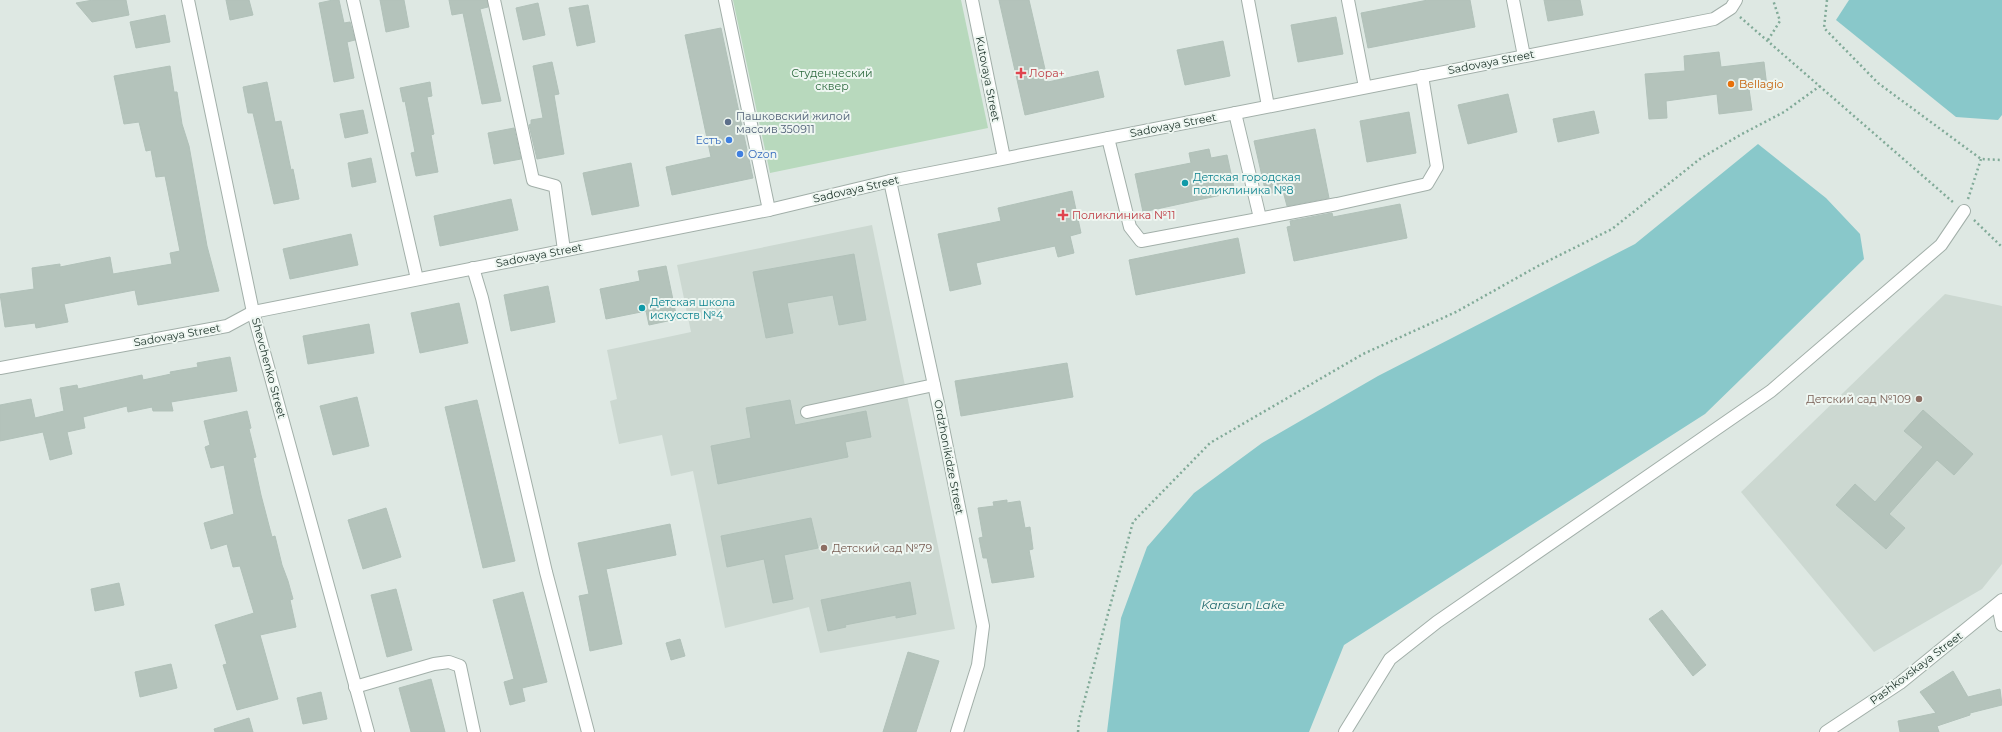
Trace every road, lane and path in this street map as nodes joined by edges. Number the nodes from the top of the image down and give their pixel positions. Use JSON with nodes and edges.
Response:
{"nodes":[{"id":1,"x":188,"y":0,"type":"edge"},
{"id":2,"x":353,"y":0,"type":"edge"},
{"id":3,"x":494,"y":0,"type":"edge"},
{"id":4,"x":725,"y":0,"type":"edge"},
{"id":5,"x":972,"y":0,"type":"edge"},
{"id":6,"x":1248,"y":0,"type":"edge"},
{"id":7,"x":1348,"y":0,"type":"edge"},
{"id":8,"x":1513,"y":0,"type":"edge"},
{"id":9,"x":1773,"y":0,"type":"edge"},
{"id":10,"x":1828,"y":0,"type":"edge"},
{"id":11,"x":1734,"y":4,"type":"edge"},
{"id":12,"x":1768,"y":40,"type":"junction"},
{"id":13,"x":1524,"y":56,"type":"junction"},
{"id":14,"x":1422,"y":76,"type":"junction"},
{"id":15,"x":1820,"y":86,"type":"junction"},
{"id":16,"x":1365,"y":87,"type":"junction"},
{"id":17,"x":1268,"y":106,"type":"junction"},
{"id":18,"x":1235,"y":113,"type":"junction"},
{"id":19,"x":1108,"y":138,"type":"junction"},
{"id":20,"x":1004,"y":158,"type":"junction"},
{"id":21,"x":1981,"y":159,"type":"junction"},
{"id":22,"x":2002,"y":160,"type":"edge"},
{"id":23,"x":890,"y":181,"type":"junction"},
{"id":24,"x":769,"y":210,"type":"junction"},
{"id":25,"x":1964,"y":211,"type":"junction"},
{"id":26,"x":1260,"y":218,"type":"junction"},
{"id":27,"x":2002,"y":247,"type":"edge"},
{"id":28,"x":564,"y":250,"type":"junction"},
{"id":29,"x":473,"y":268,"type":"junction"},
{"id":30,"x":417,"y":279,"type":"junction"},
{"id":31,"x":253,"y":312,"type":"junction"},
{"id":32,"x":0,"y":368,"type":"edge"},
{"id":33,"x":934,"y":385,"type":"junction"},
{"id":34,"x":807,"y":412,"type":"dead end"},
{"id":35,"x":2000,"y":602,"type":"edge"},
{"id":36,"x":2002,"y":625,"type":"edge"},
{"id":37,"x":355,"y":687,"type":"junction"},
{"id":38,"x":368,"y":732,"type":"edge"},
{"id":39,"x":474,"y":732,"type":"edge"},
{"id":40,"x":588,"y":732,"type":"edge"},
{"id":41,"x":956,"y":732,"type":"edge"},
{"id":42,"x":1078,"y":732,"type":"edge"},
{"id":43,"x":1345,"y":732,"type":"edge"},
{"id":44,"x":1826,"y":732,"type":"edge"}],
"edges":[{"from":1,"to":31,"type":"street","name":"Shevchenko Street"},
{"from":2,"to":30,"type":"street"},
{"from":3,"to":28,"type":"street"},
{"from":4,"to":24,"type":"street"},
{"from":5,"to":20,"type":"street","name":"Kutovaya Street"},
{"from":6,"to":17,"type":"street"},
{"from":7,"to":16,"type":"street"},
{"from":8,"to":13,"type":"street"},
{"from":9,"to":12,"type":"path"},
{"from":10,"to":21,"type":"path"},
{"from":11,"to":12,"type":"path"},
{"from":11,"to":13,"type":"street","name":"Sadovaya Street"},
{"from":12,"to":15,"type":"path"},
{"from":13,"to":14,"type":"street","name":"Sadovaya Street"},
{"from":14,"to":16,"type":"street","name":"Sadovaya Street"},
{"from":14,"to":26,"type":"street"},
{"from":15,"to":25,"type":"path"},
{"from":15,"to":42,"type":"path"},
{"from":16,"to":17,"type":"street","name":"Sadovaya Street"},
{"from":17,"to":18,"type":"street","name":"Sadovaya Street"},
{"from":18,"to":19,"type":"street","name":"Sadovaya Street"},
{"from":18,"to":26,"type":"street"},
{"from":19,"to":20,"type":"street","name":"Sadovaya Street"},
{"from":19,"to":26,"type":"street"},
{"from":20,"to":23,"type":"street","name":"Sadovaya Street"},
{"from":21,"to":22,"type":"path"},
{"from":21,"to":25,"type":"path"},
{"from":23,"to":24,"type":"street","name":"Sadovaya Street"},
{"from":23,"to":33,"type":"street","name":"Ordzhonikidze Street"},
{"from":24,"to":28,"type":"street","name":"Sadovaya Street"},
{"from":25,"to":27,"type":"path"},
{"from":25,"to":43,"type":"street"},
{"from":28,"to":29,"type":"street","name":"Sadovaya Street"},
{"from":29,"to":30,"type":"street","name":"Sadovaya Street"},
{"from":29,"to":40,"type":"street"},
{"from":30,"to":31,"type":"street","name":"Sadovaya Street"},
{"from":31,"to":32,"type":"street","name":"Sadovaya Street"},
{"from":31,"to":37,"type":"street","name":"Shevchenko Street"},
{"from":33,"to":34,"type":"street"},
{"from":33,"to":41,"type":"street","name":"Ordzhonikidze Street"},
{"from":35,"to":36,"type":"street"},
{"from":35,"to":44,"type":"street","name":"Pashkovskaya Street"},
{"from":37,"to":38,"type":"street","name":"Shevchenko Street"},
{"from":37,"to":39,"type":"street"}]}
